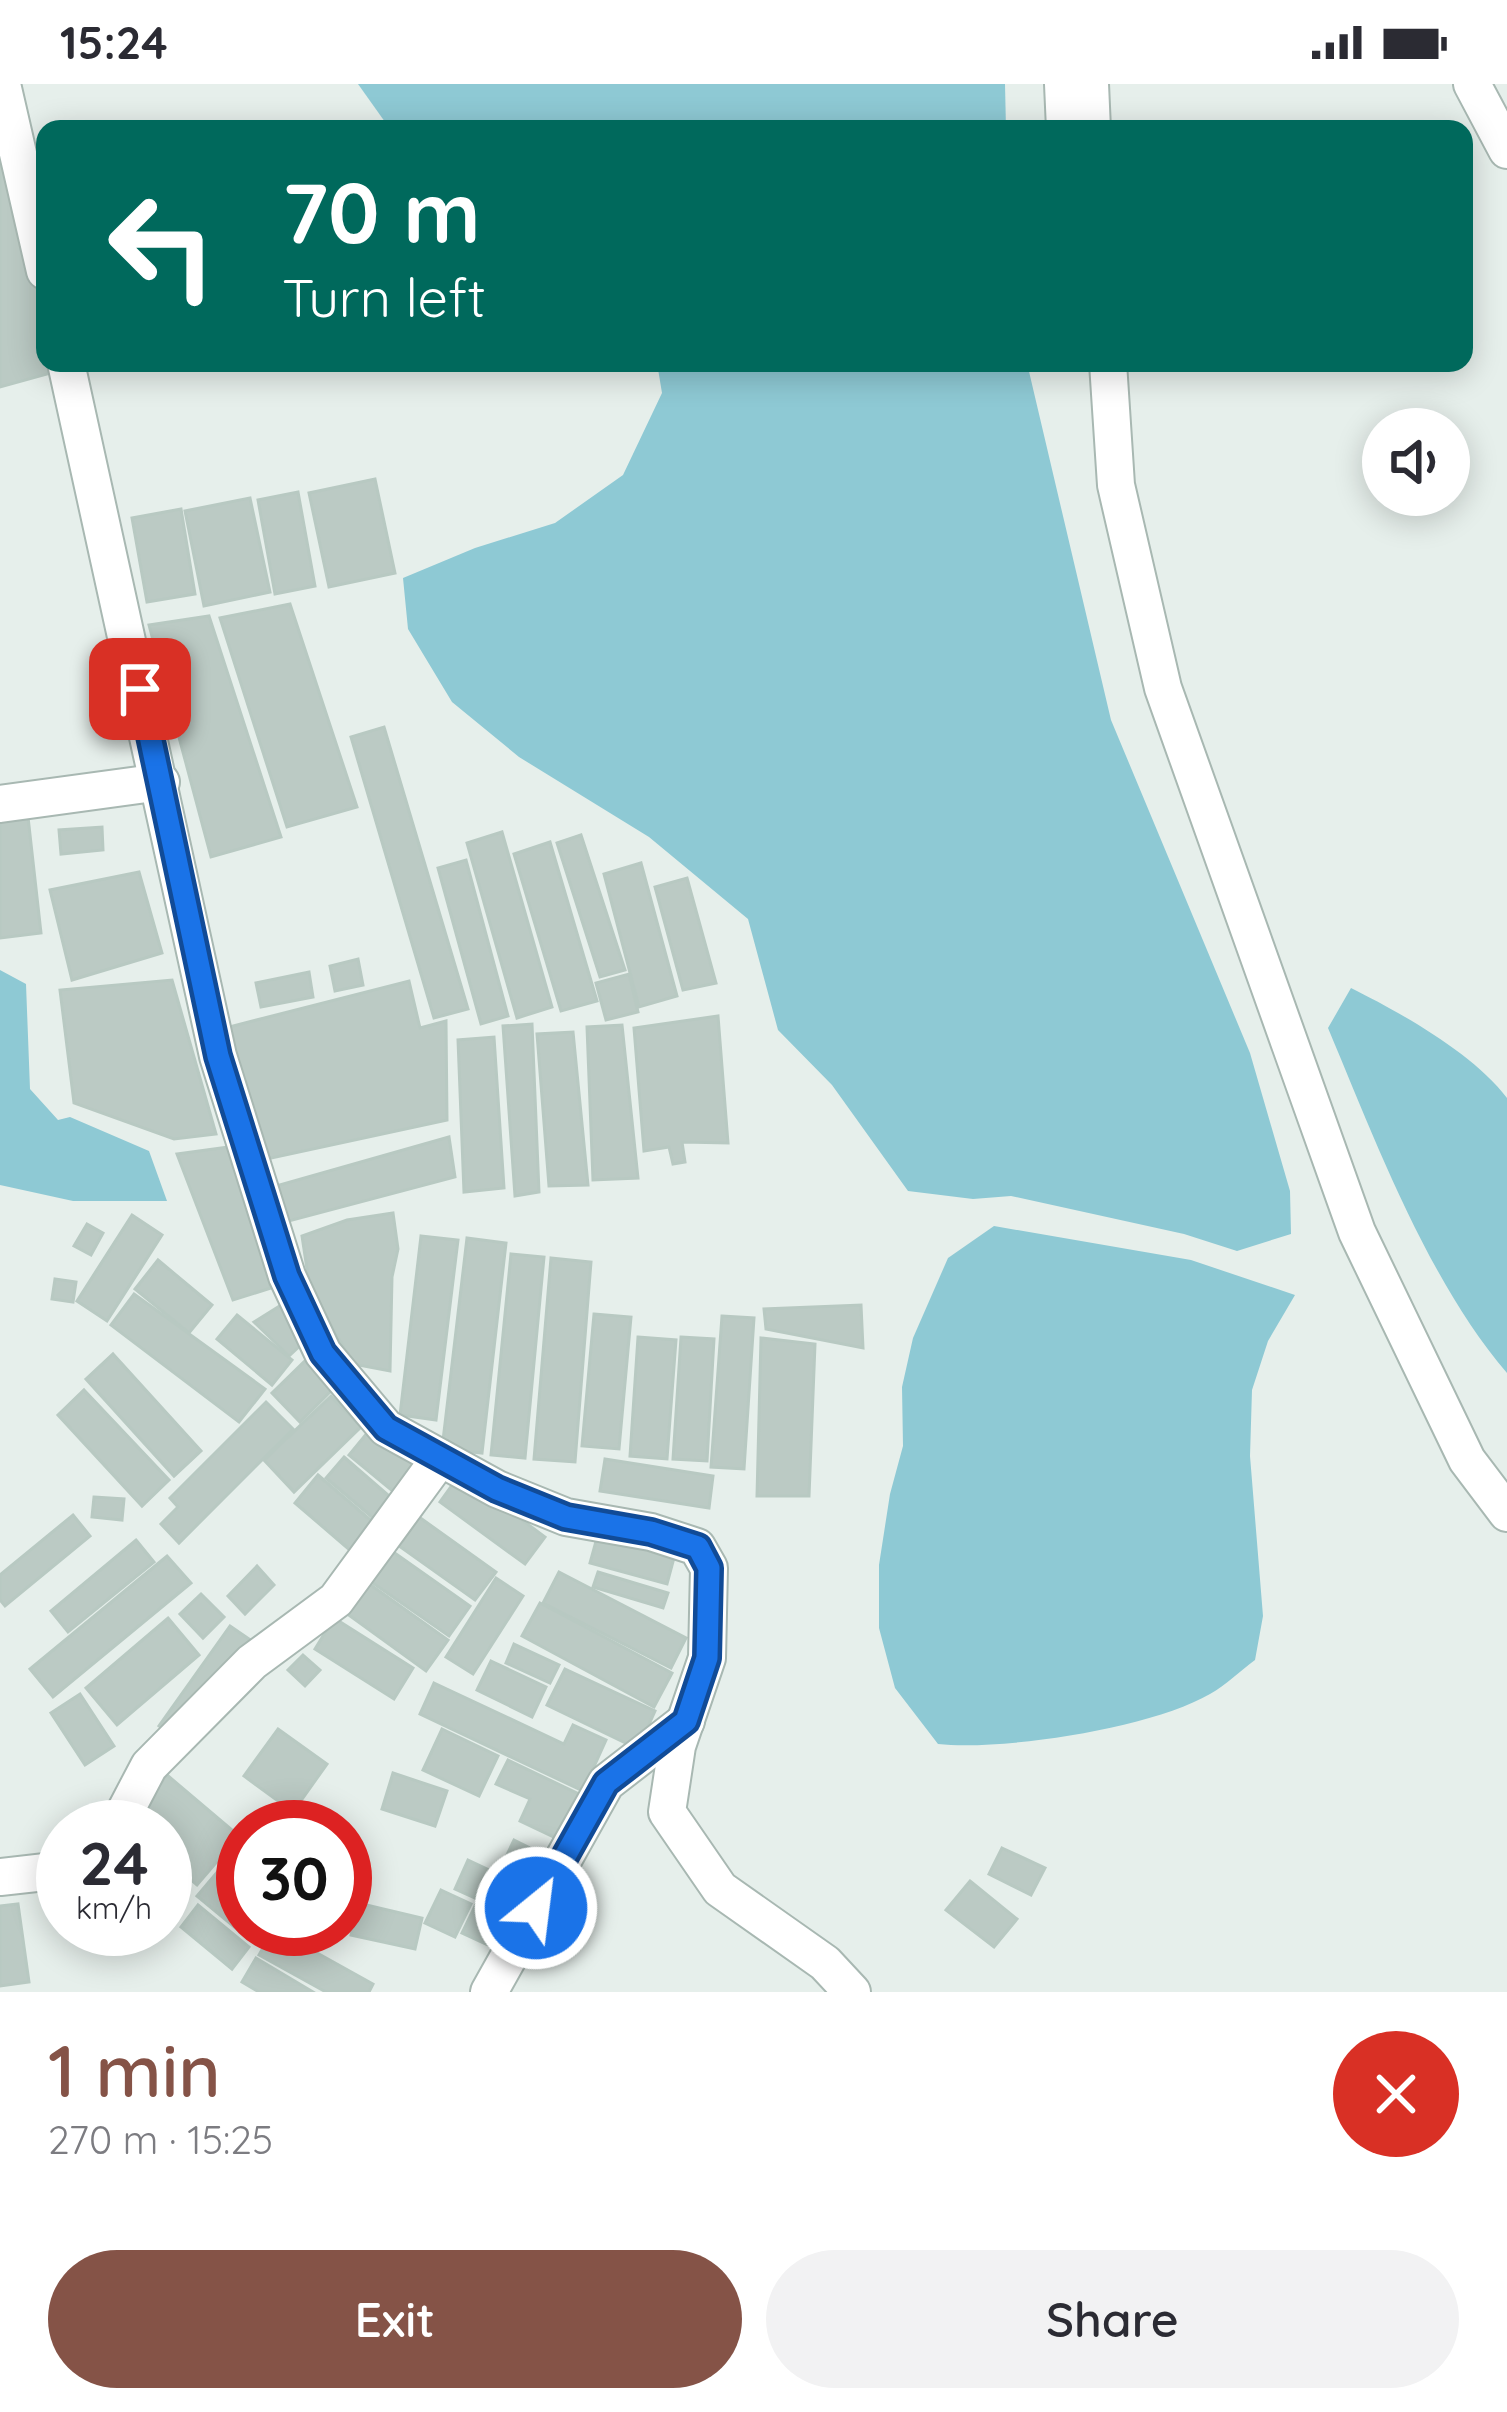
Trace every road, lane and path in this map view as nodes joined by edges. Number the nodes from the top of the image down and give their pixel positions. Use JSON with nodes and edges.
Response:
{"nodes":[{"id":1,"x":2,"y":84,"type":"edge"},
{"id":2,"x":1063,"y":84,"type":"edge"},
{"id":3,"x":1090,"y":84,"type":"edge"},
{"id":4,"x":1472,"y":84,"type":"edge"},
{"id":5,"x":1065,"y":120,"type":"edge"},
{"id":6,"x":1092,"y":120,"type":"edge"},
{"id":7,"x":1507,"y":150,"type":"edge"},
{"id":8,"x":36,"y":232,"type":"edge"},
{"id":9,"x":68,"y":372,"type":"edge"},
{"id":10,"x":1085,"y":372,"type":"edge"},
{"id":11,"x":1109,"y":372,"type":"edge"},
{"id":12,"x":1163,"y":688,"type":"junction"},
{"id":13,"x":161,"y":782,"type":"junction"},
{"id":14,"x":0,"y":804,"type":"edge"},
{"id":15,"x":440,"y":1458,"type":"junction"},
{"id":16,"x":1507,"y":1513,"type":"edge"},
{"id":17,"x":686,"y":1721,"type":"junction"},
{"id":18,"x":131,"y":1800,"type":"edge"},
{"id":19,"x":36,"y":1873,"type":"edge"},
{"id":20,"x":0,"y":1877,"type":"edge"},
{"id":21,"x":489,"y":1992,"type":"edge"},
{"id":22,"x":852,"y":1992,"type":"edge"}],
"edges":[{"from":1,"to":8,"type":"street"},
{"from":2,"to":5,"type":"street"},
{"from":3,"to":6,"type":"street"},
{"from":4,"to":7,"type":"street"},
{"from":9,"to":13,"type":"street"},
{"from":10,"to":12,"type":"street"},
{"from":11,"to":12,"type":"street"},
{"from":12,"to":16,"type":"street"},
{"from":13,"to":14,"type":"street"},
{"from":13,"to":15,"type":"street"},
{"from":15,"to":17,"type":"street"},
{"from":15,"to":18,"type":"street"},
{"from":17,"to":21,"type":"street"},
{"from":17,"to":22,"type":"street"},
{"from":19,"to":20,"type":"street"}]}
